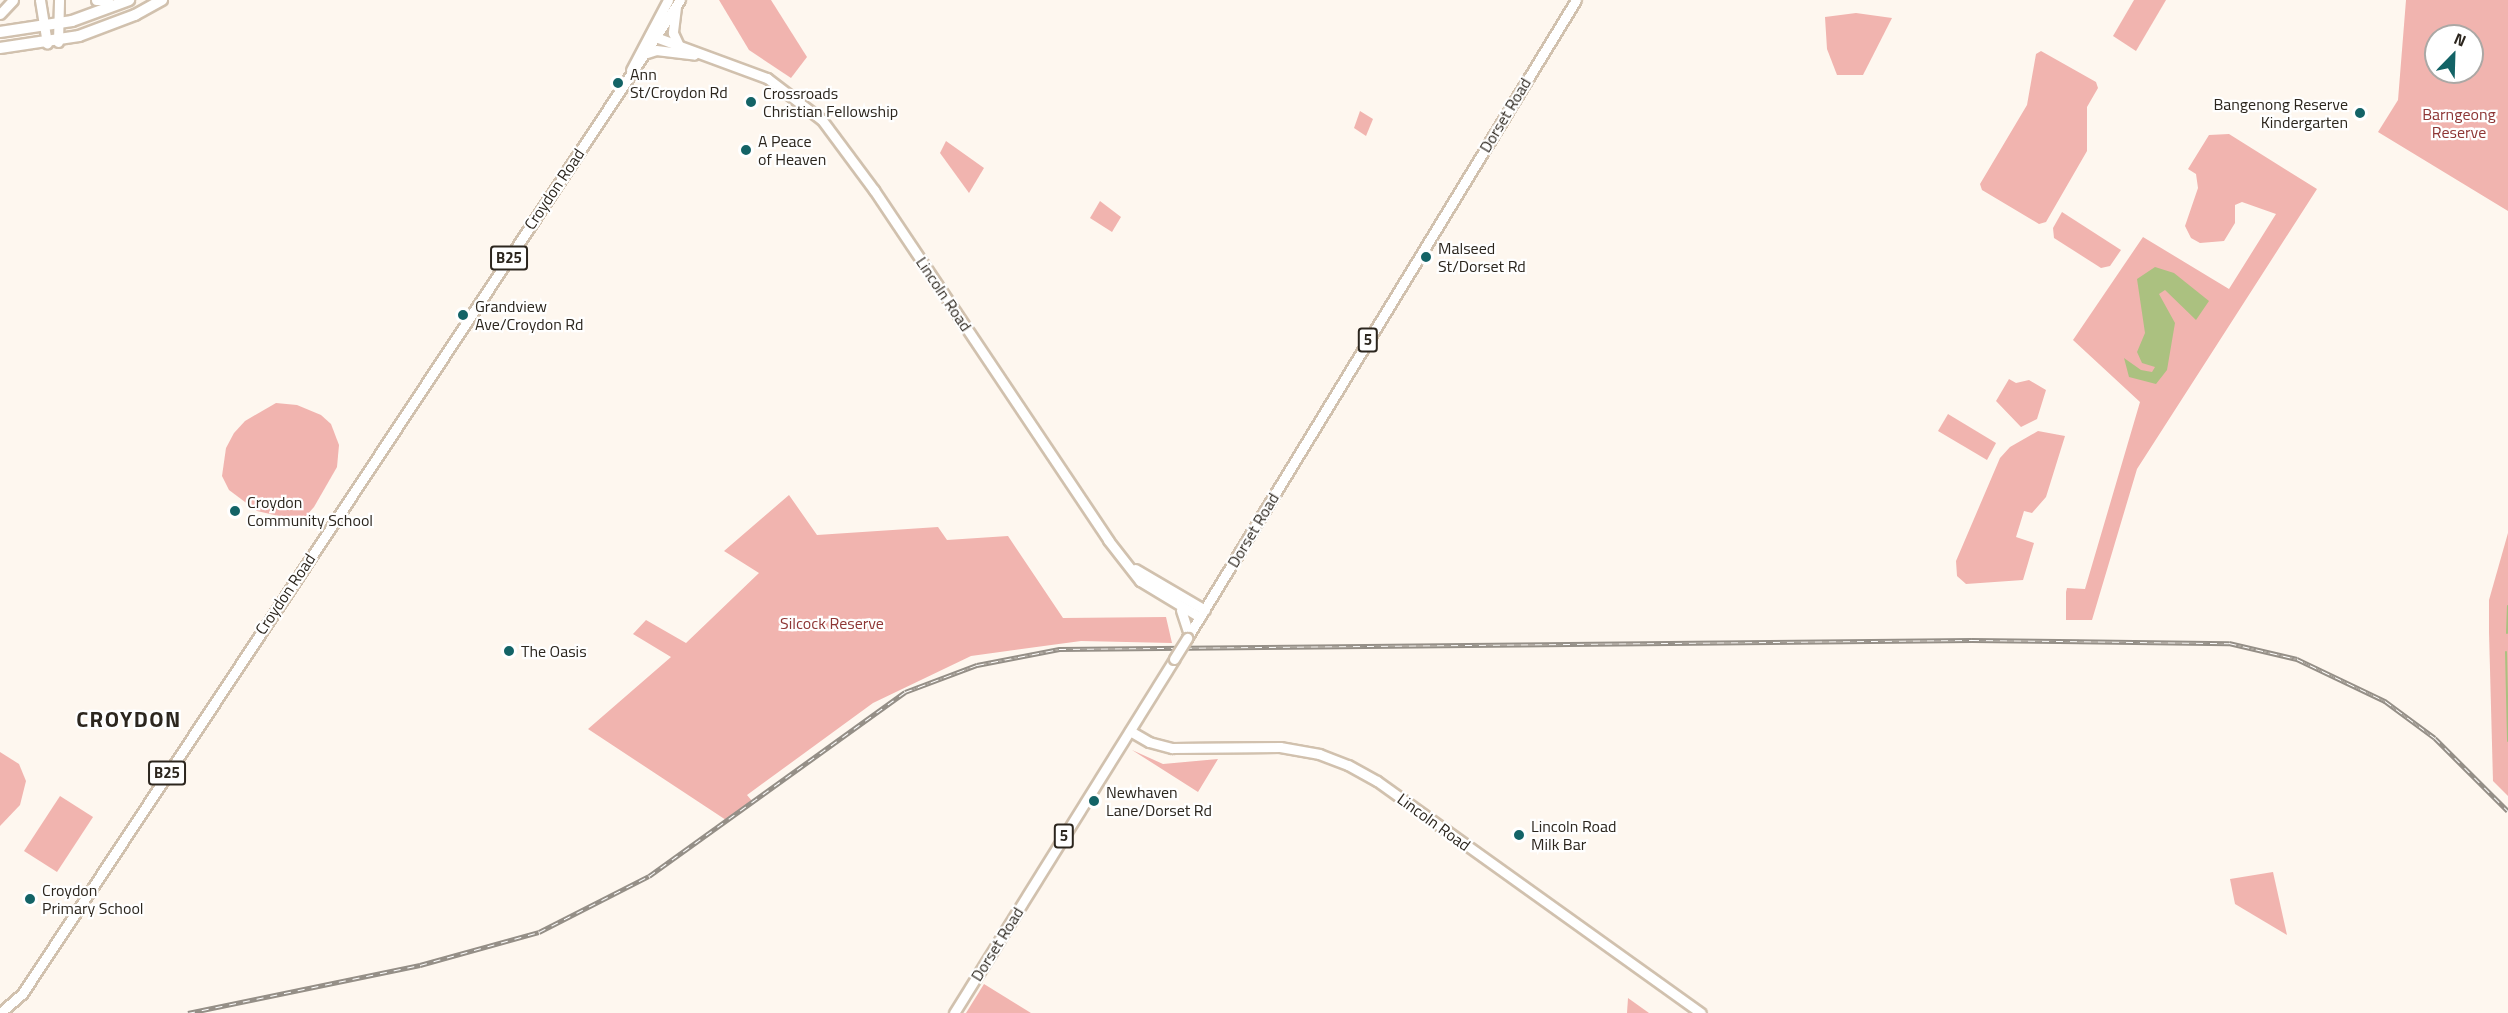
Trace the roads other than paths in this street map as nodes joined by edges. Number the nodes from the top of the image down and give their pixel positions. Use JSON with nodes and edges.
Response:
{"nodes":[{"id":1,"x":13,"y":0,"type":"edge"},
{"id":2,"x":40,"y":0,"type":"edge"},
{"id":3,"x":59,"y":0,"type":"edge"},
{"id":4,"x":96,"y":0,"type":"edge"},
{"id":5,"x":108,"y":0,"type":"edge"},
{"id":6,"x":129,"y":0,"type":"edge"},
{"id":7,"x":162,"y":0,"type":"edge"},
{"id":8,"x":661,"y":0,"type":"edge"},
{"id":9,"x":668,"y":0,"type":"edge"},
{"id":10,"x":1576,"y":0,"type":"edge"},
{"id":11,"x":1582,"y":0,"type":"edge"},
{"id":12,"x":678,"y":4,"type":"edge"},
{"id":13,"x":0,"y":14,"type":"edge"},
{"id":14,"x":655,"y":21,"type":"junction"},
{"id":15,"x":57,"y":25,"type":"junction"},
{"id":16,"x":44,"y":27,"type":"junction"},
{"id":17,"x":0,"y":32,"type":"edge"},
{"id":18,"x":652,"y":36,"type":"junction"},
{"id":19,"x":52,"y":42,"type":"junction"},
{"id":20,"x":1547,"y":45,"type":"junction"},
{"id":21,"x":679,"y":46,"type":"junction"},
{"id":22,"x":0,"y":48,"type":"edge"},
{"id":23,"x":647,"y":53,"type":"junction"},
{"id":24,"x":723,"y":60,"type":"junction"},
{"id":25,"x":626,"y":81,"type":"junction"},
{"id":26,"x":1130,"y":567,"type":"junction"},
{"id":27,"x":1178,"y":606,"type":"junction"},
{"id":28,"x":1203,"y":613,"type":"junction"},
{"id":29,"x":1188,"y":637,"type":"junction"},
{"id":30,"x":1130,"y":731,"type":"junction"},
{"id":31,"x":22,"y":994,"type":"junction"},
{"id":32,"x":0,"y":1013,"type":"edge"},
{"id":33,"x":13,"y":1013,"type":"edge"},
{"id":34,"x":954,"y":1013,"type":"edge"},
{"id":35,"x":1701,"y":1013,"type":"edge"}],
"edges":[{"from":1,"to":13,"type":"main road"},
{"from":2,"to":16,"type":"main road"},
{"from":3,"to":15,"type":"main road"},
{"from":4,"to":5,"type":"main road"},
{"from":6,"to":15,"type":"highway"},
{"from":7,"to":19,"type":"highway"},
{"from":8,"to":14,"type":"main road"},
{"from":9,"to":14,"type":"main road","name":"Croydon Road","number":"B25"},
{"from":10,"to":20,"type":"main road","name":"Dorset Road","number":"5"},
{"from":11,"to":20,"type":"main road","name":"Dorset Road","number":"5"},
{"from":12,"to":18,"type":"main road","name":"Croydon Road","number":"B25"},
{"from":12,"to":21,"type":"main road"},
{"from":14,"to":18,"type":"main road","name":"Croydon Road","number":"B25"},
{"from":15,"to":16,"type":"highway"},
{"from":15,"to":19,"type":"main road"},
{"from":16,"to":17,"type":"highway"},
{"from":16,"to":19,"type":"main road"},
{"from":18,"to":21,"type":"main road","name":"Lincoln Road"},
{"from":18,"to":23,"type":"main road","name":"Croydon Road","number":"B25"},
{"from":18,"to":25,"type":"main road","name":"Croydon Road","number":"B25"},
{"from":19,"to":22,"type":"highway"},
{"from":20,"to":28,"type":"main road","name":"Dorset Road","number":"5"},
{"from":21,"to":24,"type":"main road","name":"Lincoln Road"},
{"from":23,"to":24,"type":"main road","name":"Lincoln Road"},
{"from":23,"to":25,"type":"main road","name":"Croydon Road","number":"B25"},
{"from":24,"to":26,"type":"main road","name":"Lincoln Road"},
{"from":25,"to":31,"type":"main road","name":"Croydon Road","number":"B25"},
{"from":26,"to":27,"type":"main road","name":"Lincoln Road"},
{"from":26,"to":28,"type":"main road","name":"Lincoln Road"},
{"from":27,"to":28,"type":"main road","name":"Lincoln Road"},
{"from":27,"to":29,"type":"main road"},
{"from":28,"to":29,"type":"main road","name":"Dorset Road","number":"5"},
{"from":29,"to":30,"type":"main road","name":"Dorset Road","number":"5","bridge":true},
{"from":30,"to":34,"type":"main road","name":"Dorset Road","number":"5"},
{"from":30,"to":35,"type":"main road","name":"Lincoln Road"},
{"from":31,"to":32,"type":"main road","name":"Croydon Road","number":"B25"},
{"from":31,"to":33,"type":"main road"}]}
